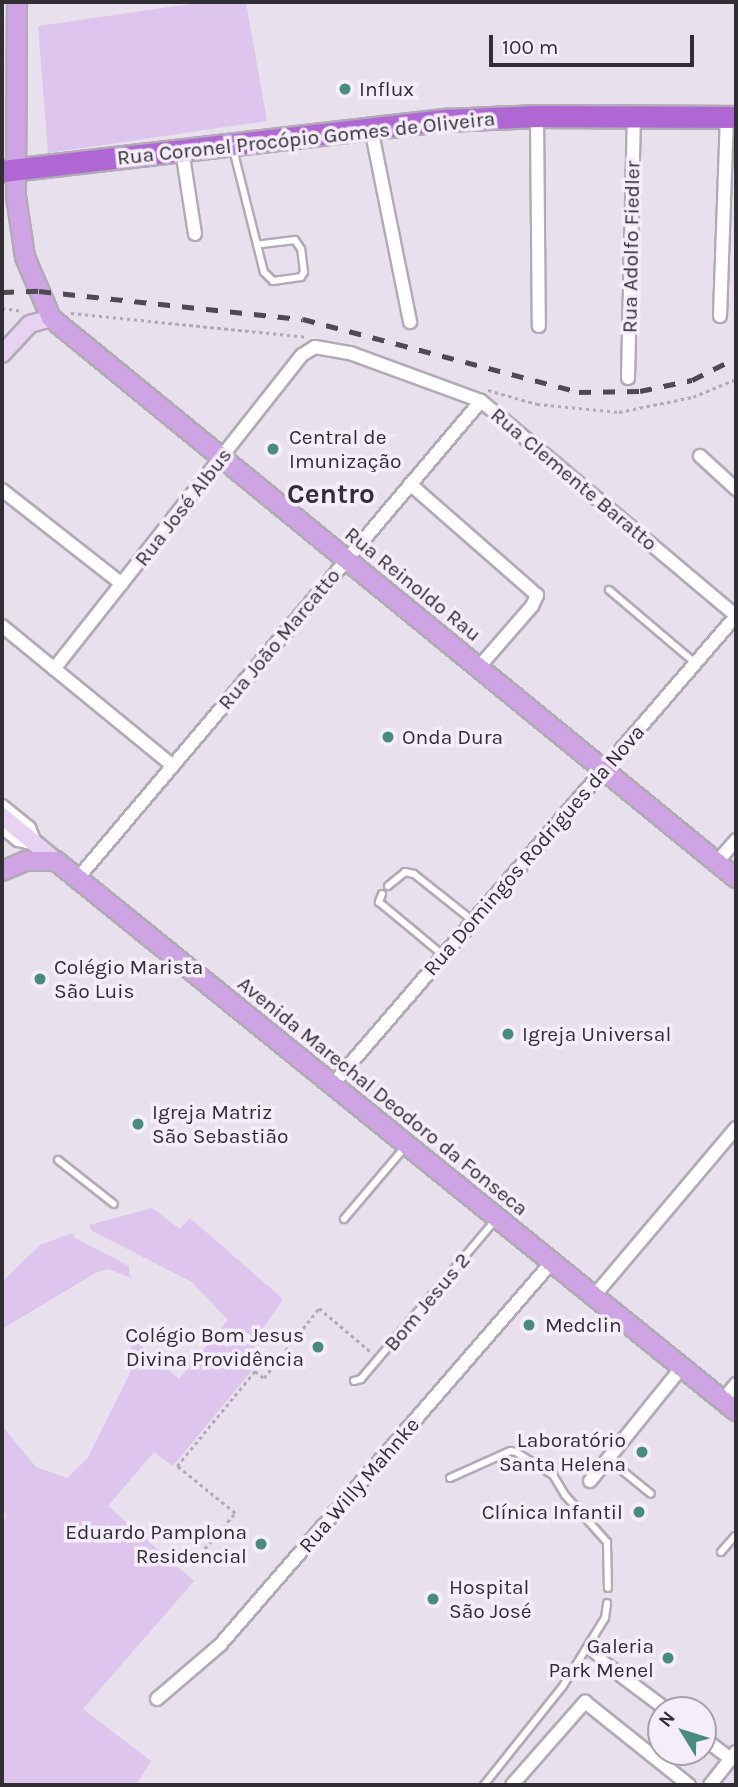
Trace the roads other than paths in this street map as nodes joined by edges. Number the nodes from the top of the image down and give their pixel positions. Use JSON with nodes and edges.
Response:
{"nodes":[{"id":1,"x":17,"y":2,"type":"edge"},
{"id":2,"x":537,"y":116,"type":"junction"},
{"id":3,"x":634,"y":116,"type":"junction"},
{"id":4,"x":732,"y":117,"type":"edge"},
{"id":5,"x":371,"y":128,"type":"junction"},
{"id":6,"x":231,"y":144,"type":"junction"},
{"id":7,"x":182,"y":150,"type":"junction"},
{"id":8,"x":8,"y":170,"type":"edge"},
{"id":9,"x":195,"y":234,"type":"dead end"},
{"id":10,"x":257,"y":245,"type":"junction"},
{"id":11,"x":720,"y":316,"type":"dead end"},
{"id":12,"x":51,"y":318,"type":"junction"},
{"id":13,"x":410,"y":322,"type":"dead end"},
{"id":14,"x":539,"y":326,"type":"dead end"},
{"id":15,"x":315,"y":348,"type":"joint"},
{"id":16,"x":2,"y":354,"type":"edge"},
{"id":17,"x":628,"y":378,"type":"dead end"},
{"id":18,"x":481,"y":401,"type":"junction"},
{"id":19,"x":700,"y":456,"type":"dead end"},
{"id":20,"x":222,"y":458,"type":"junction"},
{"id":21,"x":410,"y":484,"type":"junction"},
{"id":22,"x":736,"y":489,"type":"edge"},
{"id":23,"x":2,"y":490,"type":"edge"},
{"id":24,"x":346,"y":560,"type":"junction"},
{"id":25,"x":122,"y":584,"type":"junction"},
{"id":26,"x":609,"y":590,"type":"dead end"},
{"id":27,"x":736,"y":616,"type":"edge"},
{"id":28,"x":2,"y":626,"type":"edge"},
{"id":29,"x":695,"y":663,"type":"junction"},
{"id":30,"x":480,"y":667,"type":"junction"},
{"id":31,"x":54,"y":669,"type":"junction"},
{"id":32,"x":172,"y":765,"type":"junction"},
{"id":33,"x":605,"y":769,"type":"junction"},
{"id":34,"x":2,"y":806,"type":"edge"},
{"id":35,"x":2,"y":816,"type":"edge"},
{"id":36,"x":2,"y":827,"type":"edge"},
{"id":37,"x":736,"y":841,"type":"edge"},
{"id":38,"x":35,"y":844,"type":"junction"},
{"id":39,"x":56,"y":861,"type":"junction"},
{"id":40,"x":718,"y":862,"type":"junction"},
{"id":41,"x":2,"y":871,"type":"edge"},
{"id":42,"x":78,"y":878,"type":"junction"},
{"id":43,"x":736,"y":878,"type":"edge"},
{"id":44,"x":388,"y":886,"type":"dead end"},
{"id":45,"x":382,"y":894,"type":"dead end"},
{"id":46,"x":473,"y":921,"type":"junction"},
{"id":47,"x":444,"y":956,"type":"junction"},
{"id":48,"x":333,"y":1084,"type":"junction"},
{"id":49,"x":736,"y":1128,"type":"edge"},
{"id":50,"x":407,"y":1145,"type":"junction"},
{"id":51,"x":58,"y":1160,"type":"dead end"},
{"id":52,"x":114,"y":1204,"type":"dead end"},
{"id":53,"x":345,"y":1218,"type":"dead end"},
{"id":54,"x":498,"y":1218,"type":"junction"},
{"id":55,"x":552,"y":1262,"type":"junction"},
{"id":56,"x":594,"y":1296,"type":"junction"},
{"id":57,"x":682,"y":1367,"type":"junction"},
{"id":58,"x":354,"y":1381,"type":"dead end"},
{"id":59,"x":736,"y":1384,"type":"edge"},
{"id":60,"x":729,"y":1406,"type":"edge"},
{"id":61,"x":608,"y":1459,"type":"junction"},
{"id":62,"x":450,"y":1478,"type":"dead end"},
{"id":63,"x":588,"y":1483,"type":"dead end"},
{"id":64,"x":651,"y":1494,"type":"dead end"},
{"id":65,"x":735,"y":1536,"type":"edge"},
{"id":66,"x":721,"y":1552,"type":"dead end"},
{"id":67,"x":608,"y":1588,"type":"dead end"},
{"id":68,"x":607,"y":1603,"type":"dead end"},
{"id":69,"x":586,"y":1649,"type":"junction"},
{"id":70,"x":603,"y":1662,"type":"joint"},
{"id":71,"x":648,"y":1696,"type":"edge"},
{"id":72,"x":157,"y":1699,"type":"dead end"},
{"id":73,"x":731,"y":1759,"type":"edge"},
{"id":74,"x":736,"y":1774,"type":"edge"},
{"id":75,"x":485,"y":1785,"type":"edge"},
{"id":76,"x":512,"y":1785,"type":"edge"},
{"id":77,"x":689,"y":1785,"type":"edge"},
{"id":78,"x":710,"y":1785,"type":"edge"}],
"edges":[{"from":1,"to":8,"type":"main road","name":"Rua Reinoldo Rau"},
{"from":2,"to":3,"type":"highway","name":"Rua Coronel Procópio Gomes de Oliveira"},
{"from":2,"to":5,"type":"highway","name":"Rua Coronel Procópio Gomes de Oliveira"},
{"from":2,"to":14,"type":"street"},
{"from":3,"to":4,"type":"highway","name":"Rua Coronel Procópio Gomes de Oliveira"},
{"from":3,"to":17,"type":"street","name":"Rua Adolfo Fiedler"},
{"from":4,"to":11,"type":"street"},
{"from":5,"to":6,"type":"highway","name":"Rua Coronel Procópio Gomes de Oliveira"},
{"from":5,"to":13,"type":"street"},
{"from":6,"to":7,"type":"highway","name":"Rua Coronel Procópio Gomes de Oliveira"},
{"from":6,"to":10,"type":"lane"},
{"from":7,"to":8,"type":"highway","name":"Rua Coronel Procópio Gomes de Oliveira"},
{"from":7,"to":9,"type":"street"},
{"from":8,"to":12,"type":"main road","name":"Rua Reinoldo Rau"},
{"from":10,"to":10,"type":"lane"},
{"from":12,"to":16,"type":"street"},
{"from":12,"to":20,"type":"main road","name":"Rua Reinoldo Rau"},
{"from":15,"to":18,"type":"street","name":"Rua Clemente Baratto"},
{"from":15,"to":20,"type":"street","name":"Rua José Albus"},
{"from":18,"to":21,"type":"street","name":"Rua João Marcatto"},
{"from":18,"to":27,"type":"street","name":"Rua Clemente Baratto"},
{"from":19,"to":22,"type":"street"},
{"from":20,"to":24,"type":"main road","name":"Rua Reinoldo Rau"},
{"from":20,"to":25,"type":"street","name":"Rua José Albus"},
{"from":21,"to":24,"type":"street","name":"Rua João Marcatto"},
{"from":21,"to":30,"type":"street"},
{"from":23,"to":25,"type":"street"},
{"from":24,"to":30,"type":"main road","name":"Rua Reinoldo Rau"},
{"from":24,"to":32,"type":"street","name":"Rua João Marcatto"},
{"from":25,"to":31,"type":"street","name":"Rua José Albus"},
{"from":26,"to":29,"type":"lane"},
{"from":27,"to":29,"type":"street","name":"Rua Domingos Rodrigues da Nova"},
{"from":28,"to":31,"type":"street"},
{"from":29,"to":33,"type":"street","name":"Rua Domingos Rodrigues da Nova"},
{"from":30,"to":33,"type":"main road","name":"Rua Reinoldo Rau"},
{"from":31,"to":32,"type":"street"},
{"from":32,"to":42,"type":"street","name":"Rua João Marcatto"},
{"from":33,"to":40,"type":"main road","name":"Rua Reinoldo Rau"},
{"from":33,"to":46,"type":"street","name":"Rua Domingos Rodrigues da Nova"},
{"from":34,"to":38,"type":"street"},
{"from":35,"to":38,"type":"street","name":"Avenida Marechal Deodoro da Fonseca"},
{"from":36,"to":38,"type":"street"},
{"from":37,"to":40,"type":"street"},
{"from":38,"to":39,"type":"street","name":"Avenida Marechal Deodoro da Fonseca"},
{"from":39,"to":41,"type":"main road"},
{"from":39,"to":42,"type":"main road","name":"Avenida Marechal Deodoro da Fonseca"},
{"from":40,"to":43,"type":"main road","name":"Rua Reinoldo Rau"},
{"from":42,"to":48,"type":"main road","name":"Avenida Marechal Deodoro da Fonseca"},
{"from":44,"to":46,"type":"lane"},
{"from":45,"to":47,"type":"lane"},
{"from":46,"to":47,"type":"street","name":"Rua Domingos Rodrigues da Nova"},
{"from":47,"to":48,"type":"street","name":"Rua Domingos Rodrigues da Nova"},
{"from":48,"to":50,"type":"main road","name":"Avenida Marechal Deodoro da Fonseca"},
{"from":49,"to":56,"type":"street"},
{"from":50,"to":53,"type":"lane"},
{"from":50,"to":54,"type":"main road","name":"Avenida Marechal Deodoro da Fonseca"},
{"from":51,"to":52,"type":"lane"},
{"from":54,"to":55,"type":"main road","name":"Avenida Marechal Deodoro da Fonseca"},
{"from":54,"to":58,"type":"lane","name":"Bom Jesus 2"},
{"from":55,"to":56,"type":"main road","name":"Avenida Marechal Deodoro da Fonseca"},
{"from":55,"to":72,"type":"street","name":"Rua Willy Mahnke"},
{"from":56,"to":57,"type":"main road","name":"Avenida Marechal Deodoro da Fonseca"},
{"from":57,"to":60,"type":"main road","name":"Avenida Marechal Deodoro da Fonseca"},
{"from":57,"to":61,"type":"street"},
{"from":59,"to":60,"type":"street"},
{"from":61,"to":63,"type":"street"},
{"from":61,"to":64,"type":"lane"},
{"from":62,"to":67,"type":"lane"},
{"from":65,"to":66,"type":"lane"},
{"from":68,"to":69,"type":"lane"},
{"from":69,"to":70,"type":"lane"},
{"from":69,"to":75,"type":"lane"},
{"from":70,"to":71,"type":"street"},
{"from":73,"to":74,"type":"street"},
{"from":73,"to":78,"type":"street"},
{"from":76,"to":77,"type":"street"}]}
